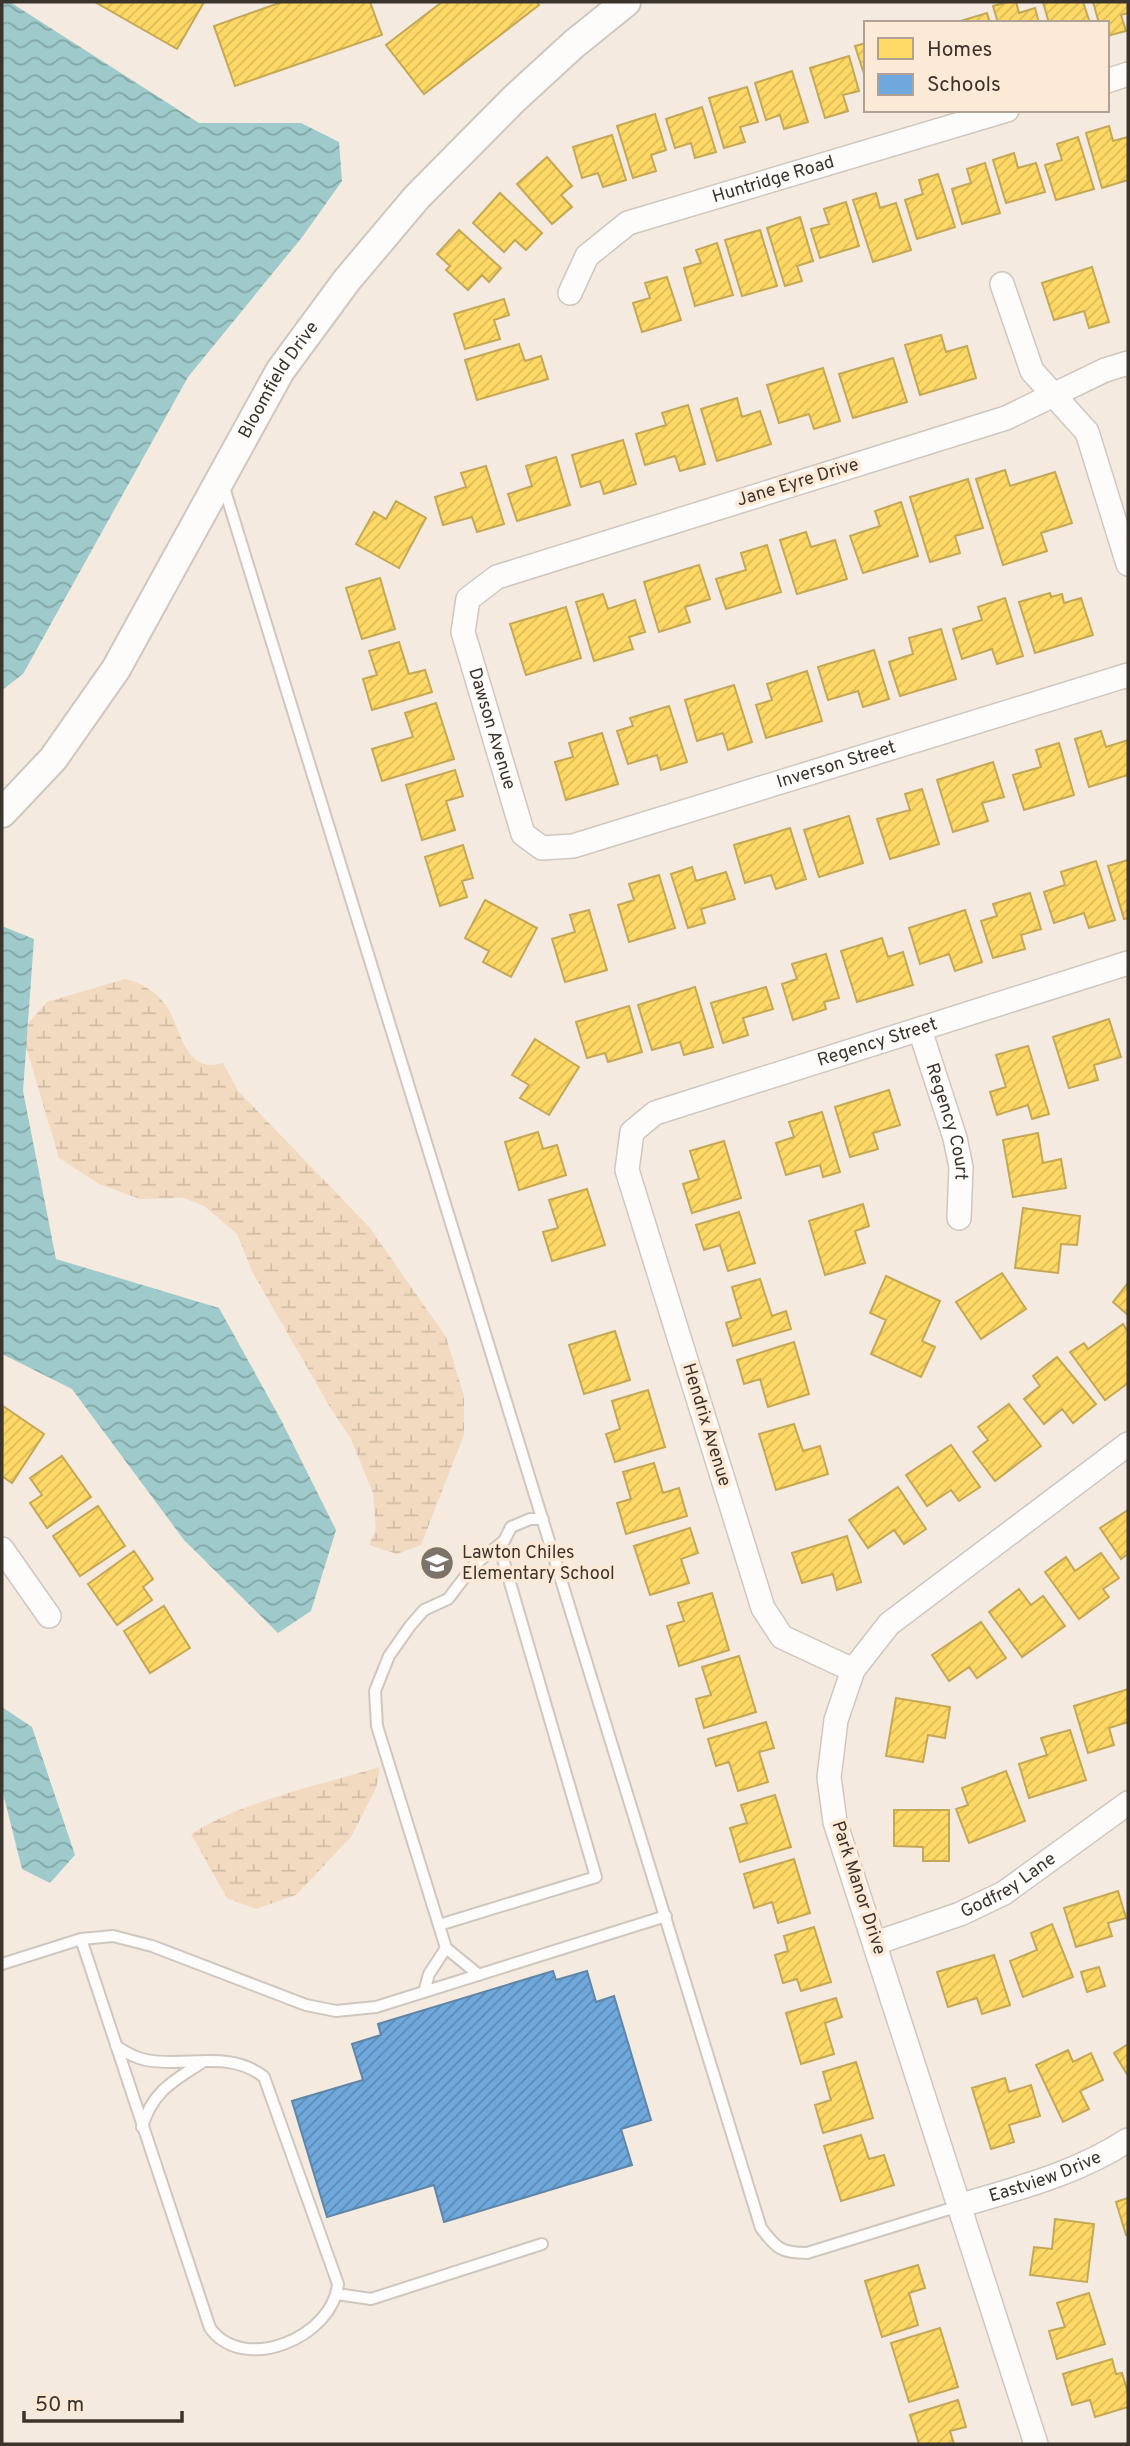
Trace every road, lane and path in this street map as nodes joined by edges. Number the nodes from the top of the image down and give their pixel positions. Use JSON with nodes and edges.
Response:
{"nodes":[{"id":1,"x":626,"y":2,"type":"edge"},
{"id":2,"x":1128,"y":74,"type":"edge"},
{"id":3,"x":1109,"y":80,"type":"edge"},
{"id":4,"x":1000,"y":112,"type":"edge"},
{"id":5,"x":1002,"y":284,"type":"dead end"},
{"id":6,"x":570,"y":293,"type":"dead end"},
{"id":7,"x":1128,"y":363,"type":"edge"},
{"id":8,"x":1054,"y":395,"type":"junction"},
{"id":9,"x":221,"y":478,"type":"junction"},
{"id":10,"x":1128,"y":564,"type":"edge"},
{"id":11,"x":468,"y":599,"type":"joint"},
{"id":12,"x":1128,"y":675,"type":"edge"},
{"id":13,"x":2,"y":813,"type":"edge"},
{"id":14,"x":542,"y":848,"type":"joint"},
{"id":15,"x":1128,"y":963,"type":"edge"},
{"id":16,"x":919,"y":1030,"type":"junction"},
{"id":17,"x":632,"y":1132,"type":"joint"},
{"id":18,"x":959,"y":1218,"type":"dead end"},
{"id":19,"x":1128,"y":1444,"type":"edge"},
{"id":20,"x":543,"y":1519,"type":"junction"},
{"id":21,"x":499,"y":1545,"type":"junction"},
{"id":22,"x":2,"y":1549,"type":"edge"},
{"id":23,"x":49,"y":1616,"type":"dead end"},
{"id":24,"x":853,"y":1670,"type":"junction"},
{"id":25,"x":1128,"y":1803,"type":"edge"},
{"id":26,"x":666,"y":1916,"type":"junction"},
{"id":27,"x":439,"y":1925,"type":"junction"},
{"id":28,"x":81,"y":1939,"type":"junction"},
{"id":29,"x":876,"y":1943,"type":"junction"},
{"id":30,"x":446,"y":1948,"type":"junction"},
{"id":31,"x":2,"y":1964,"type":"edge"},
{"id":32,"x":479,"y":1975,"type":"junction"},
{"id":33,"x":424,"y":1992,"type":"junction"},
{"id":34,"x":116,"y":2046,"type":"junction"},
{"id":35,"x":204,"y":2061,"type":"junction"},
{"id":36,"x":142,"y":2127,"type":"junction"},
{"id":37,"x":1128,"y":2140,"type":"edge"},
{"id":38,"x":959,"y":2206,"type":"junction"},
{"id":39,"x":542,"y":2244,"type":"dead end"},
{"id":40,"x":337,"y":2294,"type":"junction"},
{"id":41,"x":1036,"y":2444,"type":"edge"}],
"edges":[{"from":1,"to":9,"type":"street","name":"Bloomfield Drive"},
{"from":2,"to":3,"type":"street"},
{"from":4,"to":6,"type":"street","name":"Huntridge Road"},
{"from":5,"to":8,"type":"street"},
{"from":7,"to":8,"type":"street","name":"Jane Eyre Drive"},
{"from":8,"to":10,"type":"street"},
{"from":8,"to":11,"type":"street","name":"Jane Eyre Drive"},
{"from":9,"to":13,"type":"street","name":"Bloomfield Drive"},
{"from":9,"to":20,"type":"lane"},
{"from":11,"to":14,"type":"street","name":"Dawson Avenue"},
{"from":12,"to":14,"type":"street","name":"Inverson Street"},
{"from":15,"to":16,"type":"street","name":"Regency Street"},
{"from":16,"to":17,"type":"street","name":"Regency Street"},
{"from":16,"to":18,"type":"street","name":"Regency Court"},
{"from":17,"to":24,"type":"street","name":"Hendrix Avenue"},
{"from":19,"to":24,"type":"street","name":"Park Manor Drive"},
{"from":20,"to":21,"type":"lane"},
{"from":20,"to":26,"type":"lane"},
{"from":21,"to":27,"type":"lane"},
{"from":21,"to":27,"type":"lane"},
{"from":22,"to":23,"type":"street"},
{"from":24,"to":29,"type":"street","name":"Park Manor Drive"},
{"from":25,"to":29,"type":"street","name":"Godfrey Lane"},
{"from":26,"to":32,"type":"lane"},
{"from":26,"to":38,"type":"lane"},
{"from":27,"to":30,"type":"lane"},
{"from":28,"to":31,"type":"lane"},
{"from":28,"to":33,"type":"lane"},
{"from":28,"to":34,"type":"lane"},
{"from":29,"to":38,"type":"street","name":"Park Manor Drive"},
{"from":30,"to":32,"type":"lane"},
{"from":30,"to":33,"type":"lane"},
{"from":32,"to":33,"type":"lane"},
{"from":34,"to":35,"type":"lane"},
{"from":34,"to":36,"type":"lane"},
{"from":35,"to":36,"type":"lane"},
{"from":35,"to":40,"type":"lane"},
{"from":36,"to":40,"type":"lane"},
{"from":37,"to":38,"type":"street","name":"Eastview Drive"},
{"from":38,"to":41,"type":"street","name":"Park Manor Drive"},
{"from":39,"to":40,"type":"lane"}]}
